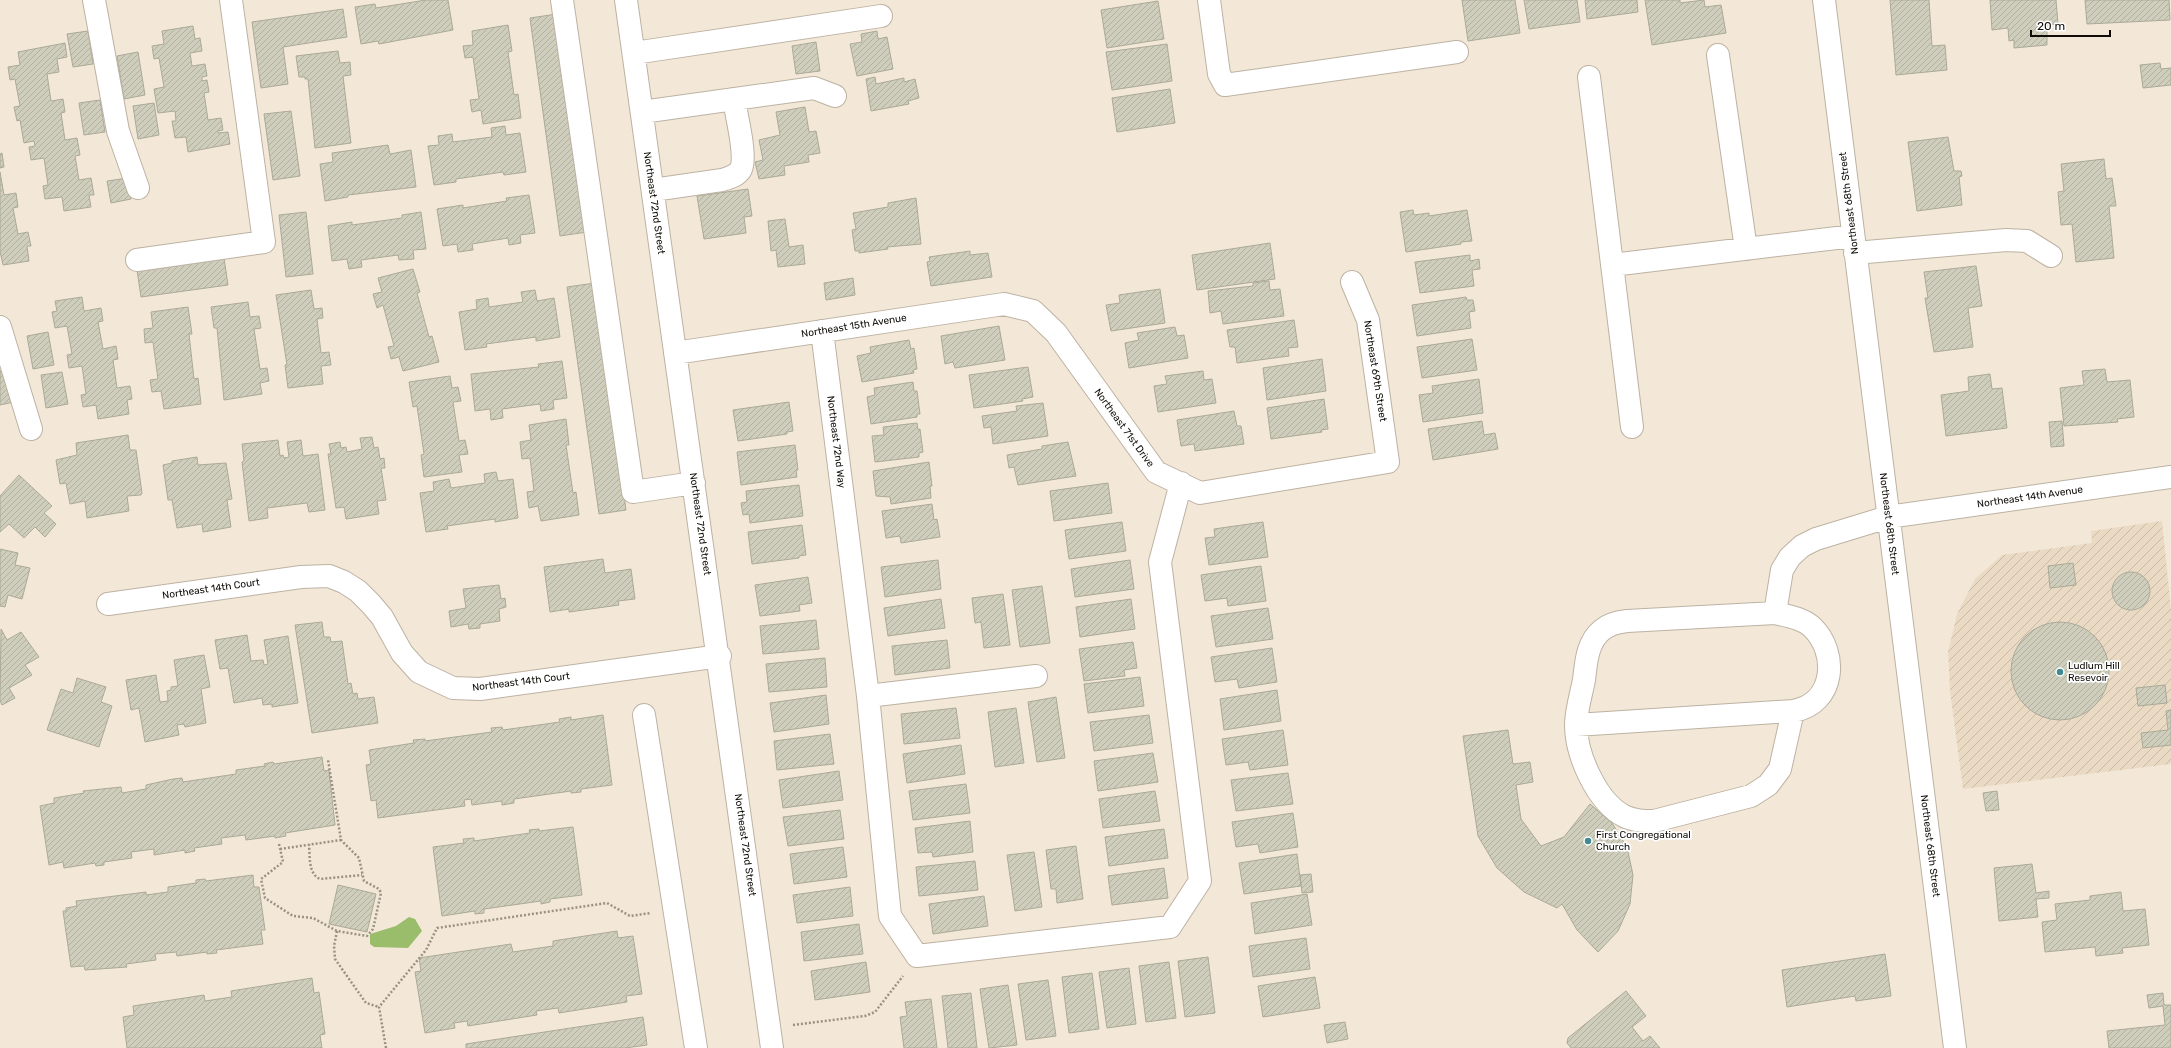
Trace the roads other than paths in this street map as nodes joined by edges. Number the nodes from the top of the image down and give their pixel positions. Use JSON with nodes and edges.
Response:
{"nodes":[{"id":1,"x":94,"y":0,"type":"edge"},
{"id":2,"x":231,"y":0,"type":"edge"},
{"id":3,"x":562,"y":0,"type":"edge"},
{"id":4,"x":626,"y":0,"type":"edge"},
{"id":5,"x":1209,"y":0,"type":"edge"},
{"id":6,"x":1824,"y":0,"type":"edge"},
{"id":7,"x":881,"y":16,"type":"dead end"},
{"id":8,"x":1457,"y":52,"type":"dead end"},
{"id":9,"x":634,"y":53,"type":"junction"},
{"id":10,"x":1718,"y":54,"type":"dead end"},
{"id":11,"x":1589,"y":78,"type":"dead end"},
{"id":12,"x":835,"y":96,"type":"dead end"},
{"id":13,"x":734,"y":99,"type":"junction"},
{"id":14,"x":642,"y":112,"type":"junction"},
{"id":15,"x":138,"y":188,"type":"dead end"},
{"id":16,"x":652,"y":190,"type":"junction"},
{"id":17,"x":1854,"y":244,"type":"junction"},
{"id":18,"x":1746,"y":249,"type":"junction"},
{"id":19,"x":2051,"y":256,"type":"dead end"},
{"id":20,"x":137,"y":260,"type":"dead end"},
{"id":21,"x":1612,"y":265,"type":"junction"},
{"id":22,"x":1352,"y":282,"type":"dead end"},
{"id":23,"x":1033,"y":311,"type":"joint"},
{"id":24,"x":0,"y":327,"type":"edge"},
{"id":25,"x":822,"y":331,"type":"junction"},
{"id":26,"x":675,"y":353,"type":"junction"},
{"id":27,"x":1632,"y":427,"type":"dead end"},
{"id":28,"x":31,"y":429,"type":"dead end"},
{"id":29,"x":1388,"y":462,"type":"joint"},
{"id":30,"x":2171,"y":477,"type":"edge"},
{"id":31,"x":2171,"y":480,"type":"edge"},
{"id":32,"x":694,"y":483,"type":"junction"},
{"id":33,"x":1181,"y":483,"type":"junction"},
{"id":34,"x":1888,"y":517,"type":"junction"},
{"id":35,"x":108,"y":604,"type":"dead end"},
{"id":36,"x":1775,"y":613,"type":"junction"},
{"id":37,"x":720,"y":656,"type":"junction"},
{"id":38,"x":1036,"y":676,"type":"dead end"},
{"id":39,"x":868,"y":696,"type":"junction"},
{"id":40,"x":1793,"y":711,"type":"junction"},
{"id":41,"x":644,"y":715,"type":"dead end"},
{"id":42,"x":1576,"y":725,"type":"junction"},
{"id":43,"x":770,"y":1038,"type":"edge"},
{"id":44,"x":696,"y":1048,"type":"edge"},
{"id":45,"x":1955,"y":1048,"type":"edge"}],
"edges":[{"from":1,"to":15,"type":"street"},
{"from":2,"to":20,"type":"street"},
{"from":3,"to":32,"type":"street"},
{"from":4,"to":9,"type":"street","name":"Northeast 72nd Street"},
{"from":5,"to":8,"type":"street"},
{"from":6,"to":17,"type":"street","name":"Northeast 68th Street"},
{"from":7,"to":9,"type":"street"},
{"from":9,"to":14,"type":"street","name":"Northeast 72nd Street"},
{"from":10,"to":18,"type":"street"},
{"from":11,"to":21,"type":"street"},
{"from":12,"to":13,"type":"street"},
{"from":13,"to":14,"type":"street"},
{"from":13,"to":16,"type":"street"},
{"from":14,"to":16,"type":"street","name":"Northeast 72nd Street"},
{"from":16,"to":26,"type":"street","name":"Northeast 72nd Street"},
{"from":17,"to":18,"type":"street"},
{"from":17,"to":19,"type":"street"},
{"from":17,"to":34,"type":"street","name":"Northeast 68th Street"},
{"from":18,"to":21,"type":"street"},
{"from":21,"to":27,"type":"street"},
{"from":22,"to":29,"type":"street","name":"Northeast 69th Street"},
{"from":23,"to":25,"type":"street","name":"Northeast 15th Avenue"},
{"from":23,"to":33,"type":"street","name":"Northeast 71st Drive"},
{"from":24,"to":28,"type":"street"},
{"from":25,"to":26,"type":"street","name":"Northeast 15th Avenue"},
{"from":25,"to":39,"type":"street","name":"Northeast 72nd Way"},
{"from":26,"to":32,"type":"street","name":"Northeast 72nd Street"},
{"from":29,"to":33,"type":"street","name":"Northeast 71st Drive"},
{"from":30,"to":31,"type":"street"},
{"from":30,"to":34,"type":"street","name":"Northeast 14th Avenue"},
{"from":32,"to":37,"type":"street","name":"Northeast 72nd Street"},
{"from":33,"to":39,"type":"street","name":"Northeast 72nd Way"},
{"from":34,"to":36,"type":"street","name":"Northeast 14th Avenue"},
{"from":34,"to":45,"type":"street","name":"Northeast 68th Street"},
{"from":35,"to":37,"type":"street","name":"Northeast 14th Court"},
{"from":36,"to":40,"type":"street"},
{"from":36,"to":42,"type":"street"},
{"from":37,"to":43,"type":"street","name":"Northeast 72nd Street"},
{"from":38,"to":39,"type":"street"},
{"from":40,"to":42,"type":"street"},
{"from":40,"to":42,"type":"street"},
{"from":41,"to":44,"type":"street"}]}
